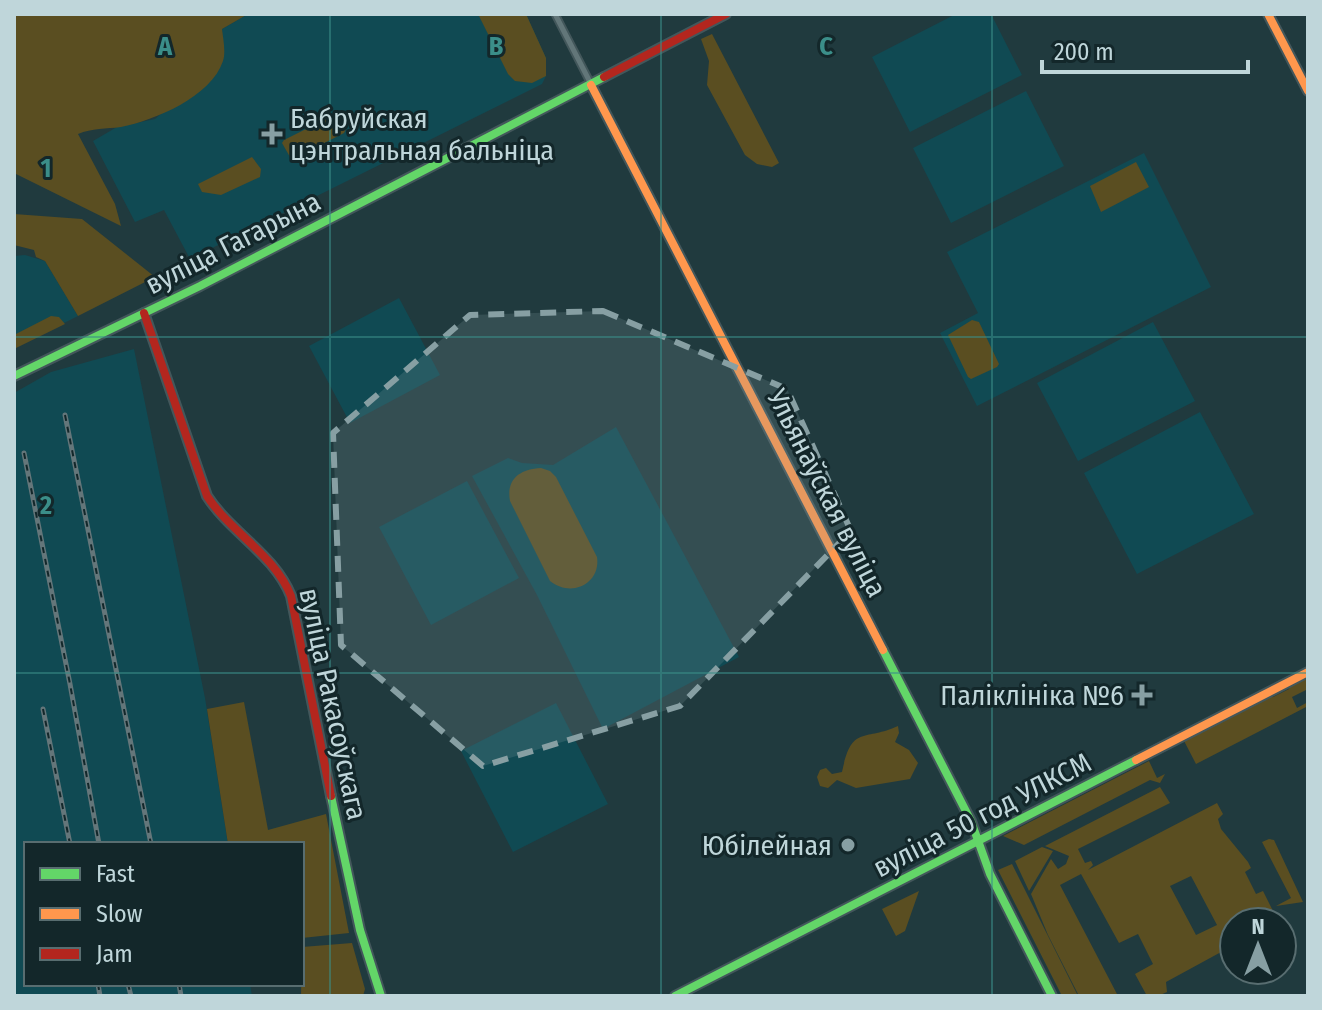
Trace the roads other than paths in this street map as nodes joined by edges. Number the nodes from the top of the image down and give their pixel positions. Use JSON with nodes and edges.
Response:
{"nodes":[{"id":1,"x":555,"y":14,"type":"edge"},
{"id":2,"x":726,"y":14,"type":"edge"},
{"id":3,"x":1268,"y":14,"type":"edge"},
{"id":4,"x":591,"y":85,"type":"junction"},
{"id":5,"x":1308,"y":91,"type":"edge"},
{"id":6,"x":144,"y":313,"type":"junction"},
{"id":7,"x":14,"y":376,"type":"edge"},
{"id":8,"x":1308,"y":672,"type":"edge"},
{"id":9,"x":977,"y":842,"type":"junction"},
{"id":10,"x":381,"y":996,"type":"edge"},
{"id":11,"x":675,"y":996,"type":"edge"},
{"id":12,"x":1052,"y":996,"type":"edge"}],
"edges":[{"from":1,"to":4,"type":"street","name":"Ульянаўская вуліца"},
{"from":2,"to":4,"type":"main road","name":"вуліца Гагарына"},
{"from":3,"to":5,"type":"main road"},
{"from":4,"to":6,"type":"main road","name":"вуліца Гагарына"},
{"from":4,"to":9,"type":"main road","name":"Ульянаўская вуліца"},
{"from":6,"to":7,"type":"main road","name":"вуліца Гагарына"},
{"from":6,"to":10,"type":"main road","name":"вуліца Ракасоўскага"},
{"from":8,"to":9,"type":"main road","name":"вуліца 50 год УЛКСМ"},
{"from":9,"to":11,"type":"main road","name":"вуліца 50 год УЛКСМ"},
{"from":9,"to":12,"type":"main road","name":"Ульянаўская вуліца"}]}
